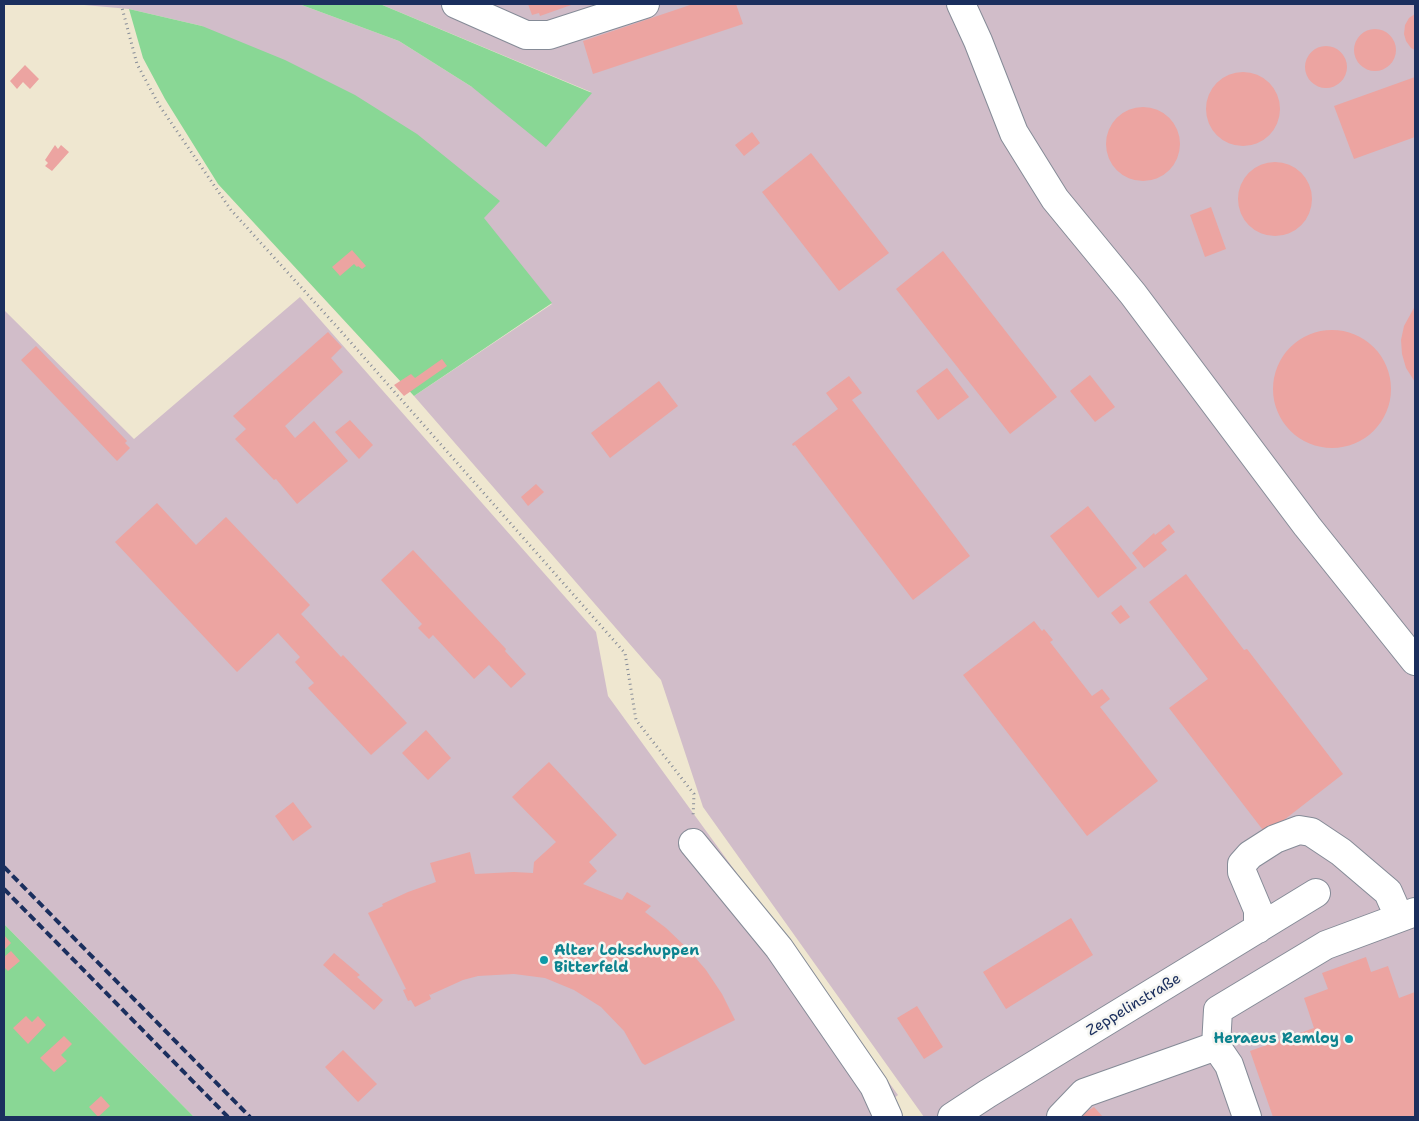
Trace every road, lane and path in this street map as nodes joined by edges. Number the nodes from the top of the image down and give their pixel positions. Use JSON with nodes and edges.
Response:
{"nodes":[{"id":1,"x":121,"y":4,"type":"edge"},
{"id":2,"x":456,"y":4,"type":"edge"},
{"id":3,"x":645,"y":4,"type":"edge"},
{"id":4,"x":961,"y":4,"type":"edge"},
{"id":5,"x":1415,"y":660,"type":"edge"},
{"id":6,"x":693,"y":843,"type":"joint"},
{"id":7,"x":1316,"y":893,"type":"dead end"},
{"id":8,"x":1407,"y":915,"type":"edge"},
{"id":9,"x":1258,"y":929,"type":"junction"},
{"id":10,"x":1216,"y":1046,"type":"junction"},
{"id":11,"x":888,"y":1117,"type":"edge"},
{"id":12,"x":952,"y":1117,"type":"edge"},
{"id":13,"x":1061,"y":1117,"type":"edge"},
{"id":14,"x":1247,"y":1117,"type":"edge"}],
"edges":[{"from":1,"to":6,"type":"path"},
{"from":2,"to":3,"type":"lane"},
{"from":4,"to":5,"type":"lane"},
{"from":6,"to":11,"type":"lane"},
{"from":7,"to":9,"type":"lane","name":"Zeppelinstraße"},
{"from":8,"to":9,"type":"lane"},
{"from":8,"to":10,"type":"lane"},
{"from":9,"to":12,"type":"lane","name":"Zeppelinstraße"},
{"from":10,"to":13,"type":"lane"},
{"from":10,"to":14,"type":"lane"}]}
